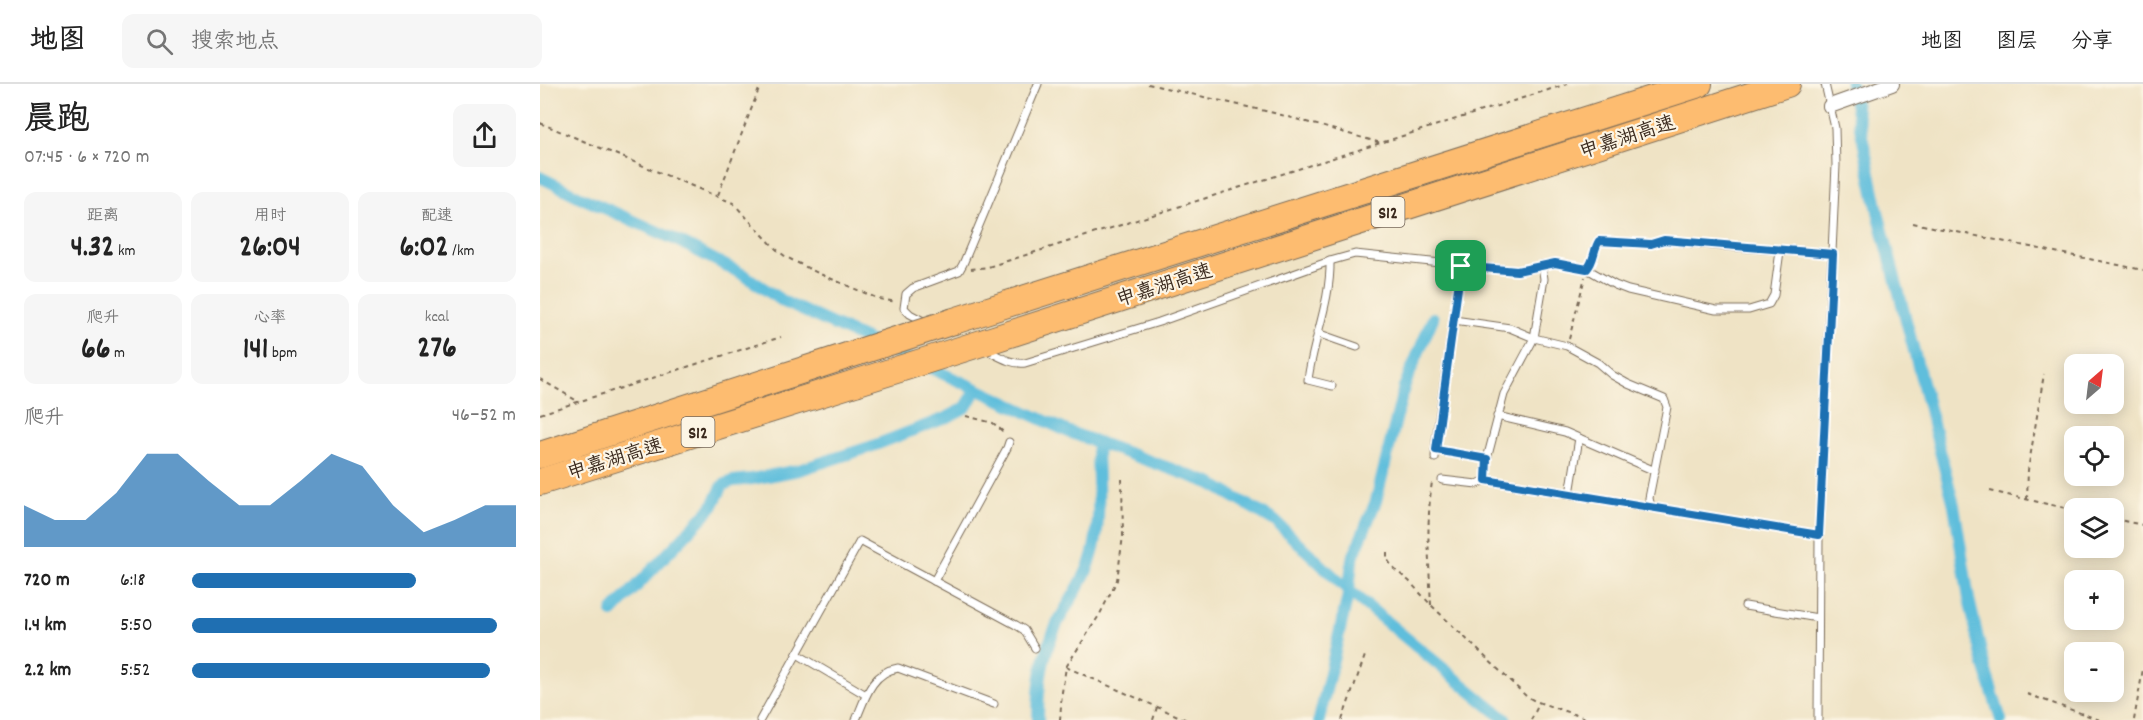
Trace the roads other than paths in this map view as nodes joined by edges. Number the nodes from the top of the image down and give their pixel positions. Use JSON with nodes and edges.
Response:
{"nodes":[{"id":1,"x":1038,"y":84,"type":"edge"},
{"id":2,"x":1698,"y":84,"type":"edge"},
{"id":3,"x":1787,"y":84,"type":"edge"},
{"id":4,"x":1825,"y":84,"type":"edge"},
{"id":5,"x":1892,"y":84,"type":"edge"},
{"id":6,"x":1834,"y":104,"type":"junction"},
{"id":7,"x":1780,"y":251,"type":"junction"},
{"id":8,"x":1833,"y":254,"type":"junction"},
{"id":9,"x":1330,"y":261,"type":"junction"},
{"id":10,"x":1542,"y":265,"type":"junction"},
{"id":11,"x":1461,"y":266,"type":"junction"},
{"id":12,"x":1587,"y":269,"type":"junction"},
{"id":13,"x":1454,"y":320,"type":"junction"},
{"id":14,"x":954,"y":331,"type":"junction"},
{"id":15,"x":1317,"y":333,"type":"junction"},
{"id":16,"x":1534,"y":338,"type":"junction"},
{"id":17,"x":1356,"y":347,"type":"dead end"},
{"id":18,"x":1332,"y":386,"type":"dead end"},
{"id":19,"x":1497,"y":416,"type":"junction"},
{"id":20,"x":1579,"y":438,"type":"junction"},
{"id":21,"x":1009,"y":442,"type":"road end"},
{"id":22,"x":540,"y":455,"type":"edge"},
{"id":23,"x":1487,"y":459,"type":"junction"},
{"id":24,"x":1654,"y":471,"type":"junction"},
{"id":25,"x":1442,"y":480,"type":"dead end"},
{"id":26,"x":1486,"y":480,"type":"junction"},
{"id":27,"x":540,"y":482,"type":"edge"},
{"id":28,"x":1570,"y":494,"type":"junction"},
{"id":29,"x":1651,"y":507,"type":"junction"},
{"id":30,"x":1819,"y":535,"type":"junction"},
{"id":31,"x":934,"y":581,"type":"junction"},
{"id":32,"x":1745,"y":606,"type":"dead end"},
{"id":33,"x":1818,"y":618,"type":"junction"},
{"id":34,"x":1035,"y":648,"type":"dead end"},
{"id":35,"x":796,"y":654,"type":"junction"},
{"id":36,"x":867,"y":695,"type":"junction"},
{"id":37,"x":994,"y":704,"type":"dead end"},
{"id":38,"x":760,"y":720,"type":"edge"},
{"id":39,"x":856,"y":720,"type":"edge"},
{"id":40,"x":1818,"y":720,"type":"edge"}],
"edges":[{"from":1,"to":14,"type":"lane"},
{"from":2,"to":14,"type":"highway","name":"申嘉湖高速","number":"S12"},
{"from":3,"to":27,"type":"highway","name":"申嘉湖高速","number":"S12","bridge":true},
{"from":4,"to":6,"type":"lane"},
{"from":5,"to":6,"type":"street"},
{"from":6,"to":8,"type":"lane"},
{"from":7,"to":8,"type":"lane"},
{"from":7,"to":12,"type":"lane"},
{"from":7,"to":12,"type":"lane"},
{"from":8,"to":30,"type":"lane"},
{"from":9,"to":11,"type":"lane"},
{"from":9,"to":14,"type":"lane"},
{"from":9,"to":15,"type":"lane"},
{"from":10,"to":11,"type":"lane"},
{"from":10,"to":12,"type":"lane"},
{"from":10,"to":16,"type":"lane"},
{"from":11,"to":13,"type":"lane"},
{"from":13,"to":16,"type":"lane"},
{"from":13,"to":23,"type":"lane"},
{"from":14,"to":22,"type":"highway","name":"申嘉湖高速","number":"S12","bridge":true},
{"from":15,"to":17,"type":"lane"},
{"from":15,"to":18,"type":"lane"},
{"from":16,"to":19,"type":"lane"},
{"from":16,"to":24,"type":"lane"},
{"from":19,"to":20,"type":"lane"},
{"from":19,"to":23,"type":"lane"},
{"from":20,"to":24,"type":"lane"},
{"from":20,"to":28,"type":"lane"},
{"from":21,"to":31,"type":"lane"},
{"from":23,"to":26,"type":"lane"},
{"from":24,"to":29,"type":"lane"},
{"from":25,"to":26,"type":"lane"},
{"from":26,"to":28,"type":"lane"},
{"from":28,"to":29,"type":"lane"},
{"from":29,"to":30,"type":"lane"},
{"from":30,"to":33,"type":"lane"},
{"from":31,"to":34,"type":"lane"},
{"from":31,"to":35,"type":"lane"},
{"from":32,"to":33,"type":"lane"},
{"from":33,"to":40,"type":"lane"},
{"from":35,"to":36,"type":"lane"},
{"from":35,"to":38,"type":"lane"},
{"from":36,"to":37,"type":"lane"},
{"from":36,"to":39,"type":"lane"}]}
